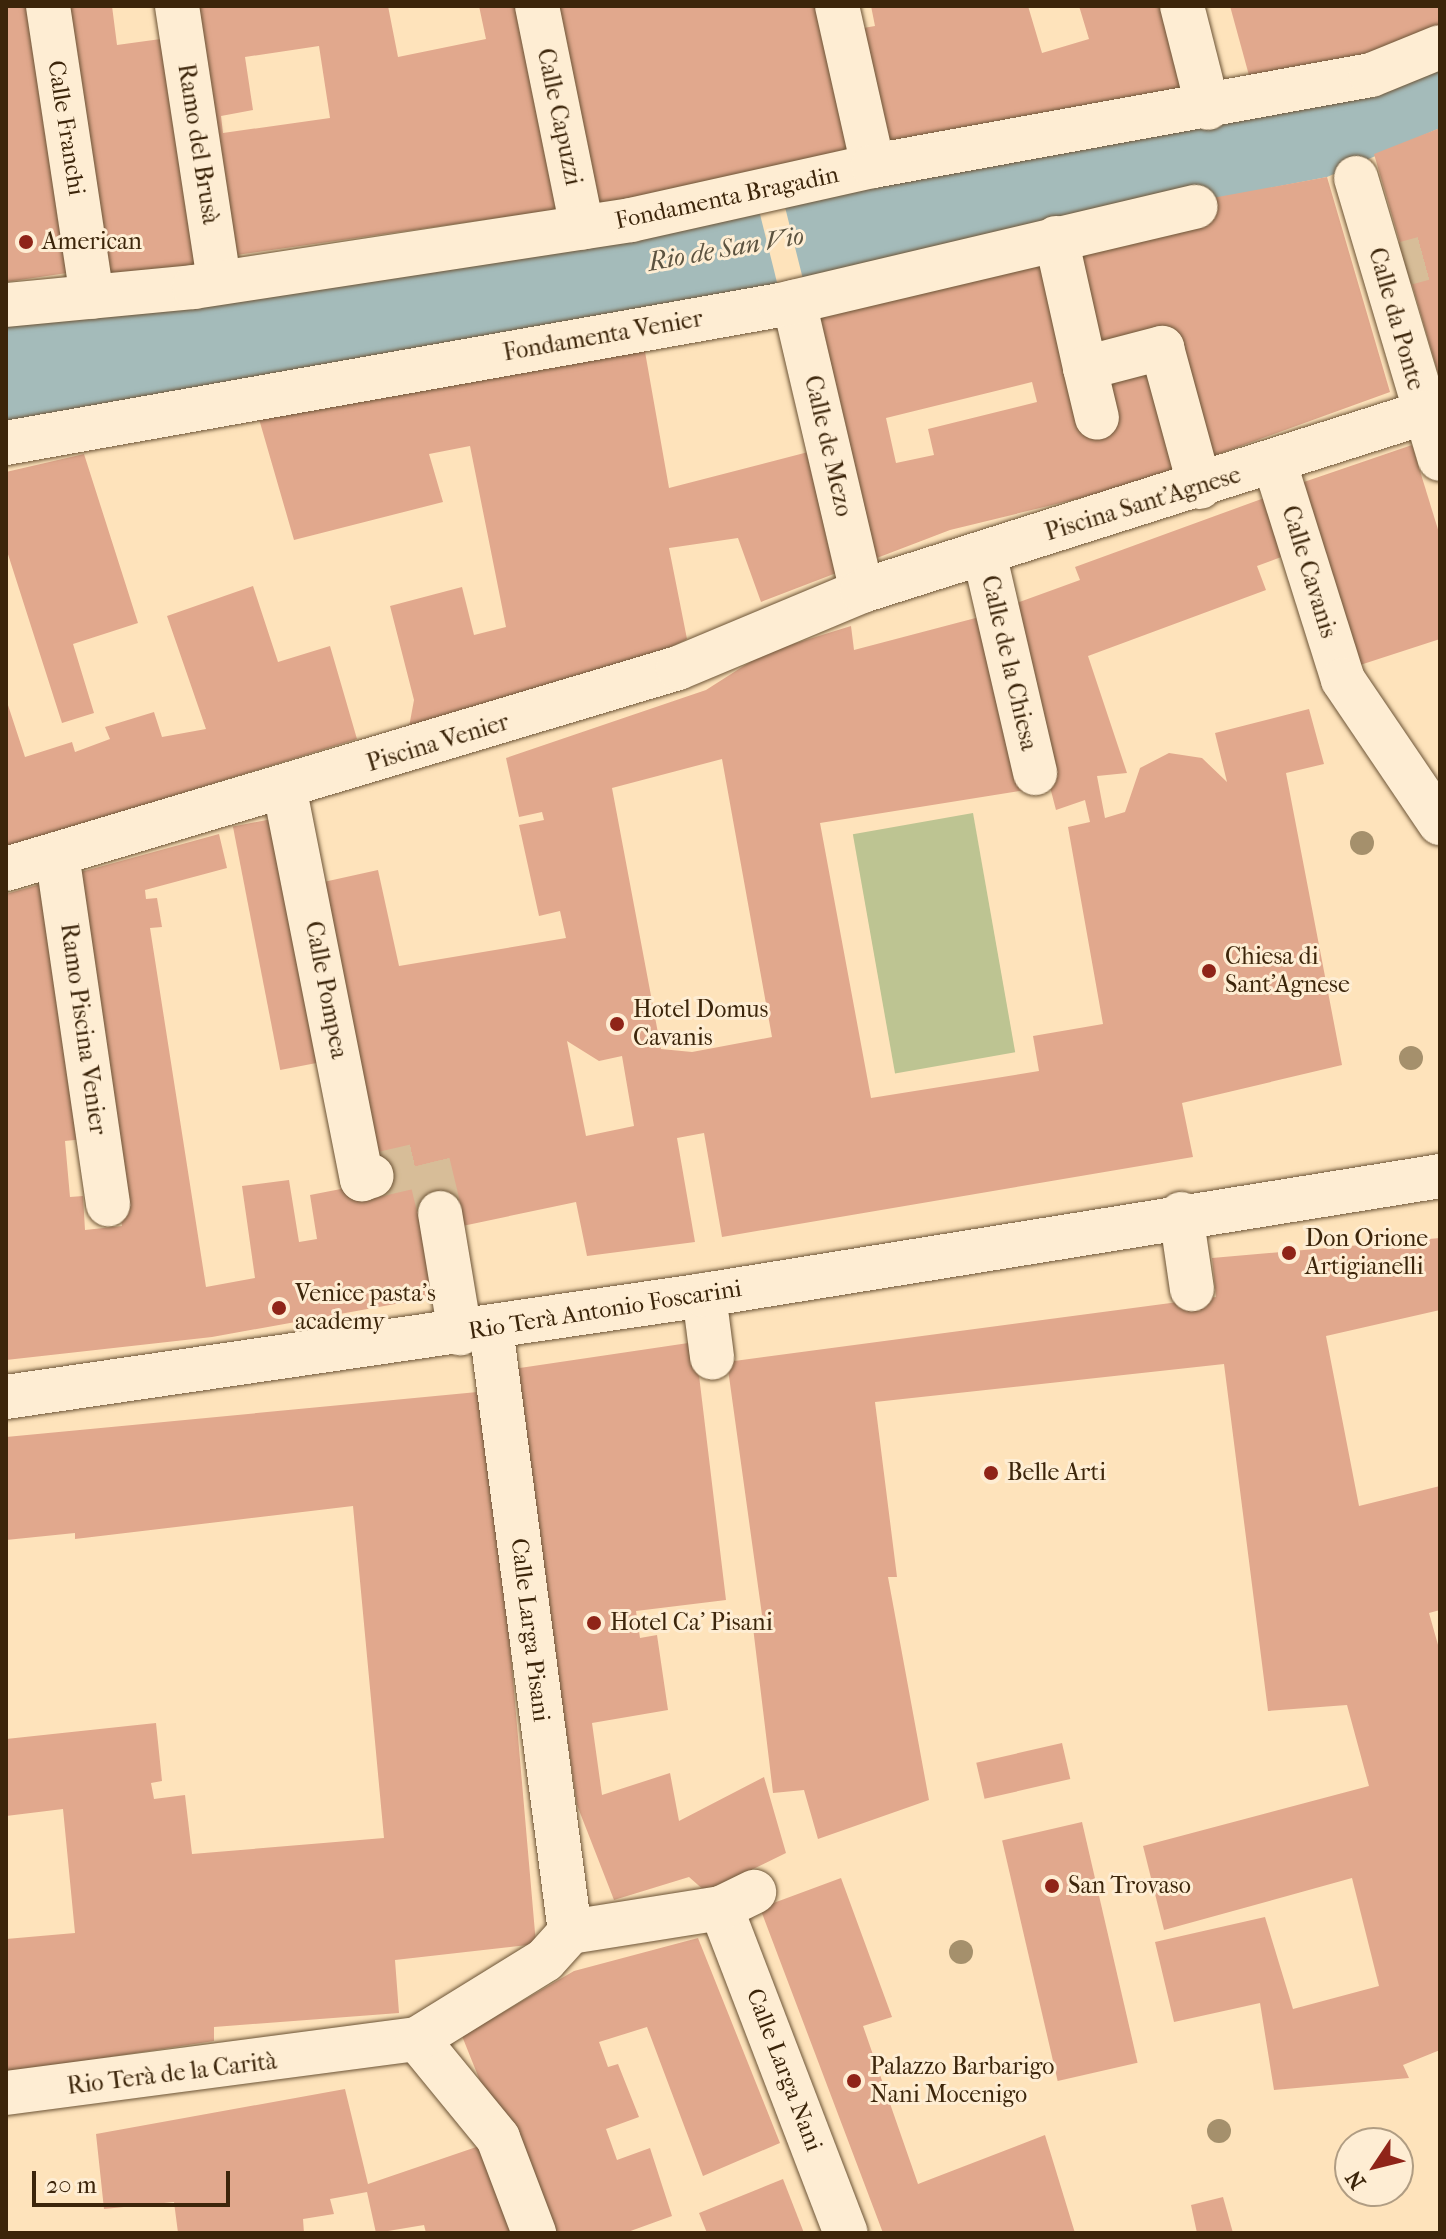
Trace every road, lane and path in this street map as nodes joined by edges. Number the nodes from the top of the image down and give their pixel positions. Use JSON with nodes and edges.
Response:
{"nodes":[{"id":1,"x":48,"y":6,"type":"edge"},
{"id":2,"x":177,"y":6,"type":"edge"},
{"id":3,"x":537,"y":6,"type":"edge"},
{"id":4,"x":837,"y":6,"type":"edge"},
{"id":5,"x":1182,"y":6,"type":"edge"},
{"id":6,"x":1440,"y":47,"type":"edge"},
{"id":7,"x":1208,"y":108,"type":"junction"},
{"id":8,"x":873,"y":166,"type":"junction"},
{"id":9,"x":1356,"y":178,"type":"dead end"},
{"id":10,"x":1196,"y":207,"type":"dead end"},
{"id":11,"x":582,"y":227,"type":"junction"},
{"id":12,"x":1056,"y":238,"type":"junction"},
{"id":13,"x":219,"y":282,"type":"junction"},
{"id":14,"x":92,"y":297,"type":"junction"},
{"id":15,"x":794,"y":302,"type":"junction"},
{"id":16,"x":6,"y":305,"type":"edge"},
{"id":17,"x":1085,"y":368,"type":"junction"},
{"id":18,"x":1423,"y":413,"type":"junction"},
{"id":19,"x":1097,"y":418,"type":"dead end"},
{"id":20,"x":6,"y":443,"type":"edge"},
{"id":21,"x":1440,"y":459,"type":"edge"},
{"id":22,"x":1275,"y":464,"type":"junction"},
{"id":23,"x":1200,"y":487,"type":"junction"},
{"id":24,"x":984,"y":553,"type":"junction"},
{"id":25,"x":862,"y":591,"type":"junction"},
{"id":26,"x":1035,"y":773,"type":"dead end"},
{"id":27,"x":285,"y":791,"type":"junction"},
{"id":28,"x":1440,"y":823,"type":"edge"},
{"id":29,"x":57,"y":854,"type":"junction"},
{"id":30,"x":6,"y":869,"type":"edge"},
{"id":31,"x":372,"y":1176,"type":"dead end"},
{"id":32,"x":1440,"y":1176,"type":"edge"},
{"id":33,"x":108,"y":1204,"type":"dead end"},
{"id":34,"x":1191,"y":1212,"type":"junction"},
{"id":35,"x":440,"y":1213,"type":"tunnel mouth"},
{"id":36,"x":1192,"y":1289,"type":"dead end"},
{"id":37,"x":704,"y":1295,"type":"junction"},
{"id":38,"x":475,"y":1330,"type":"junction"},
{"id":39,"x":712,"y":1357,"type":"dead end"},
{"id":40,"x":6,"y":1397,"type":"edge"},
{"id":41,"x":558,"y":1946,"type":"junction"},
{"id":42,"x":417,"y":2039,"type":"junction"},
{"id":43,"x":6,"y":2093,"type":"edge"},
{"id":44,"x":534,"y":2233,"type":"edge"},
{"id":45,"x":846,"y":2233,"type":"edge"}],
"edges":[{"from":1,"to":14,"type":"street","name":"Calle Franchi"},
{"from":2,"to":13,"type":"street","name":"Ramo del Brusà"},
{"from":3,"to":11,"type":"street","name":"Calle Capuzzi"},
{"from":4,"to":8,"type":"street"},
{"from":5,"to":7,"type":"street"},
{"from":6,"to":7,"type":"street","name":"Fondamenta Bragadin"},
{"from":7,"to":8,"type":"street","name":"Fondamenta Bragadin"},
{"from":8,"to":11,"type":"street","name":"Fondamenta Bragadin"},
{"from":9,"to":18,"type":"street","name":"Calle da Ponte"},
{"from":10,"to":12,"type":"street","name":"Fondamenta Venier"},
{"from":11,"to":13,"type":"street","name":"Fondamenta Bragadin"},
{"from":12,"to":15,"type":"street","name":"Fondamenta Venier"},
{"from":12,"to":17,"type":"street"},
{"from":13,"to":14,"type":"street","name":"Fondamenta Bragadin"},
{"from":14,"to":16,"type":"street","name":"Fondamenta Bragadin"},
{"from":15,"to":20,"type":"street","name":"Fondamenta Venier"},
{"from":15,"to":25,"type":"street","name":"Calle de Mezo"},
{"from":17,"to":19,"type":"street"},
{"from":17,"to":23,"type":"street"},
{"from":18,"to":21,"type":"street","name":"Calle da Ponte"},
{"from":18,"to":22,"type":"street","name":"Piscina Sant'Agnese"},
{"from":22,"to":23,"type":"street","name":"Piscina Sant'Agnese"},
{"from":22,"to":28,"type":"street","name":"Calle Cavanis"},
{"from":23,"to":24,"type":"street","name":"Piscina Sant'Agnese"},
{"from":24,"to":25,"type":"street","name":"Piscina Sant'Agnese"},
{"from":24,"to":26,"type":"street","name":"Calle de la Chiesa"},
{"from":25,"to":27,"type":"street","name":"Piscina Venier"},
{"from":27,"to":29,"type":"street","name":"Piscina Venier"},
{"from":27,"to":31,"type":"street","name":"Calle Pompea"},
{"from":29,"to":30,"type":"street","name":"Piscina Venier"},
{"from":29,"to":33,"type":"street","name":"Ramo Piscina Venier"},
{"from":32,"to":34,"type":"street","name":"Rio Terà Antonio Foscarini"},
{"from":34,"to":36,"type":"street"},
{"from":34,"to":37,"type":"street","name":"Rio Terà Antonio Foscarini"},
{"from":35,"to":38,"type":"street"},
{"from":37,"to":38,"type":"street","name":"Rio Terà Antonio Foscarini"},
{"from":37,"to":39,"type":"street"},
{"from":38,"to":40,"type":"street","name":"Rio Terà Antonio Foscarini"},
{"from":38,"to":41,"type":"street","name":"Calle Larga Pisani"},
{"from":41,"to":42,"type":"street"},
{"from":41,"to":45,"type":"street","name":"Calle Larga Nani"},
{"from":42,"to":43,"type":"street","name":"Rio Terà de la Carità"},
{"from":42,"to":44,"type":"street"}]}
